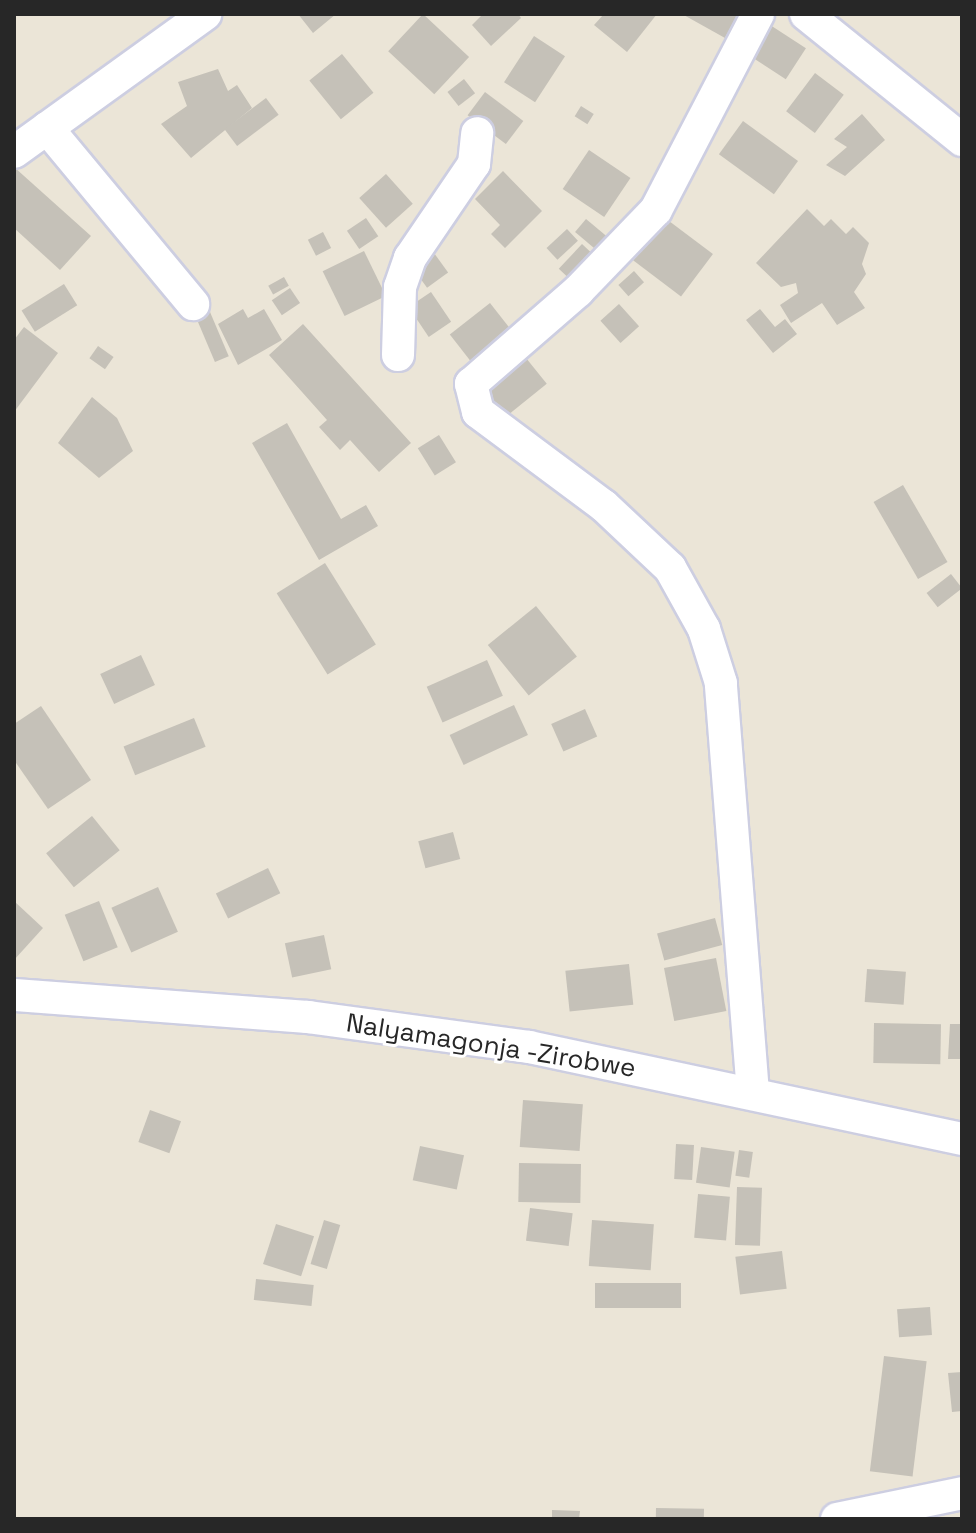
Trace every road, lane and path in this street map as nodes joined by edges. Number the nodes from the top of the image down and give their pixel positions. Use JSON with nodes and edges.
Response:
{"nodes":[{"id":1,"x":205,"y":14,"type":"edge"},
{"id":2,"x":758,"y":14,"type":"edge"},
{"id":3,"x":806,"y":14,"type":"edge"},
{"id":4,"x":47,"y":128,"type":"junction"},
{"id":5,"x":477,"y":133,"type":"dead end"},
{"id":6,"x":962,"y":140,"type":"edge"},
{"id":7,"x":14,"y":152,"type":"edge"},
{"id":8,"x":193,"y":304,"type":"dead end"},
{"id":9,"x":398,"y":355,"type":"dead end"},
{"id":10,"x":14,"y":995,"type":"edge"},
{"id":11,"x":753,"y":1093,"type":"junction"},
{"id":12,"x":962,"y":1139,"type":"edge"},
{"id":13,"x":962,"y":1493,"type":"edge"},
{"id":14,"x":837,"y":1519,"type":"edge"}],
"edges":[{"from":1,"to":4,"type":"street"},
{"from":2,"to":11,"type":"street"},
{"from":3,"to":6,"type":"street"},
{"from":4,"to":7,"type":"street"},
{"from":4,"to":8,"type":"street"},
{"from":5,"to":9,"type":"street"},
{"from":10,"to":11,"type":"street","name":"Nalyamagonja -Zirobwe"},
{"from":11,"to":12,"type":"street","name":"Nalyamagonja -Zirobwe"},
{"from":13,"to":14,"type":"street"}]}
